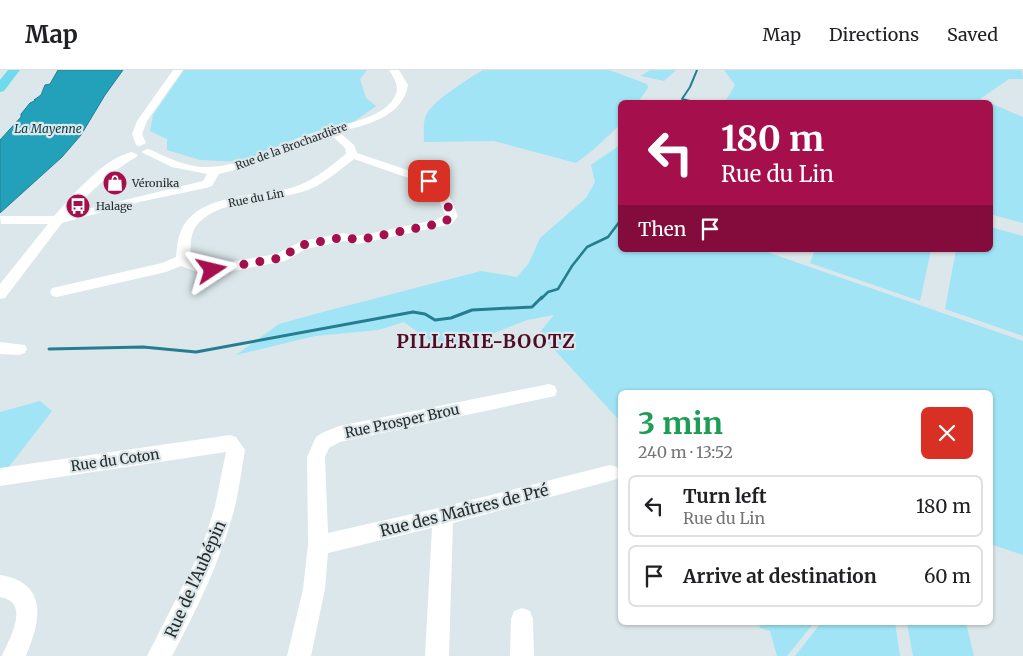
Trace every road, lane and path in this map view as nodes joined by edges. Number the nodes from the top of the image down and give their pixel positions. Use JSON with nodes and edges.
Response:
{"nodes":[{"id":1,"x":14,"y":70,"type":"edge"},
{"id":2,"x":178,"y":70,"type":"edge"},
{"id":3,"x":394,"y":70,"type":"edge"},
{"id":4,"x":0,"y":88,"type":"edge"},
{"id":5,"x":331,"y":130,"type":"junction"},
{"id":6,"x":144,"y":148,"type":"junction"},
{"id":7,"x":352,"y":155,"type":"junction"},
{"id":8,"x":215,"y":170,"type":"junction"},
{"id":9,"x":1,"y":220,"type":"edge"},
{"id":10,"x":59,"y":220,"type":"junction"},
{"id":11,"x":184,"y":260,"type":"junction"},
{"id":12,"x":57,"y":292,"type":"dead end"},
{"id":13,"x":0,"y":294,"type":"edge"},
{"id":14,"x":0,"y":348,"type":"edge"},
{"id":15,"x":19,"y":349,"type":"dead end"},
{"id":16,"x":549,"y":391,"type":"dead end"},
{"id":17,"x":230,"y":442,"type":"joint"},
{"id":18,"x":610,"y":472,"type":"dead end"},
{"id":19,"x":0,"y":477,"type":"edge"},
{"id":20,"x":443,"y":516,"type":"junction"},
{"id":21,"x":318,"y":545,"type":"junction"},
{"id":22,"x":0,"y":586,"type":"edge"},
{"id":23,"x":522,"y":619,"type":"dead end"},
{"id":24,"x":14,"y":656,"type":"edge"},
{"id":25,"x":159,"y":656,"type":"edge"},
{"id":26,"x":298,"y":656,"type":"edge"},
{"id":27,"x":437,"y":656,"type":"edge"},
{"id":28,"x":522,"y":656,"type":"edge"}],
"edges":[{"from":1,"to":4,"type":"main road"},
{"from":2,"to":6,"type":"street"},
{"from":3,"to":5,"type":"street","name":"Rue de la Brochardière"},
{"from":5,"to":7,"type":"street"},
{"from":5,"to":8,"type":"street","name":"Rue de la Brochardière"},
{"from":6,"to":8,"type":"street","name":"Rue de la Brochardière"},
{"from":6,"to":10,"type":"street"},
{"from":7,"to":11,"type":"street","name":"Rue du Lin"},
{"from":7,"to":11,"type":"street"},
{"from":8,"to":10,"type":"street"},
{"from":9,"to":10,"type":"street"},
{"from":10,"to":13,"type":"street"},
{"from":11,"to":12,"type":"street"},
{"from":14,"to":15,"type":"street"},
{"from":16,"to":21,"type":"street","name":"Rue Prosper Brou"},
{"from":17,"to":19,"type":"street","name":"Rue du Coton"},
{"from":17,"to":25,"type":"street","name":"Rue de l'Aubépin"},
{"from":18,"to":20,"type":"street","name":"Rue des Maîtres de Pré"},
{"from":20,"to":21,"type":"street","name":"Rue des Maîtres de Pré"},
{"from":20,"to":27,"type":"street"},
{"from":21,"to":26,"type":"street","name":"Rue Prosper Brou"},
{"from":22,"to":24,"type":"street"},
{"from":23,"to":28,"type":"street"}]}
